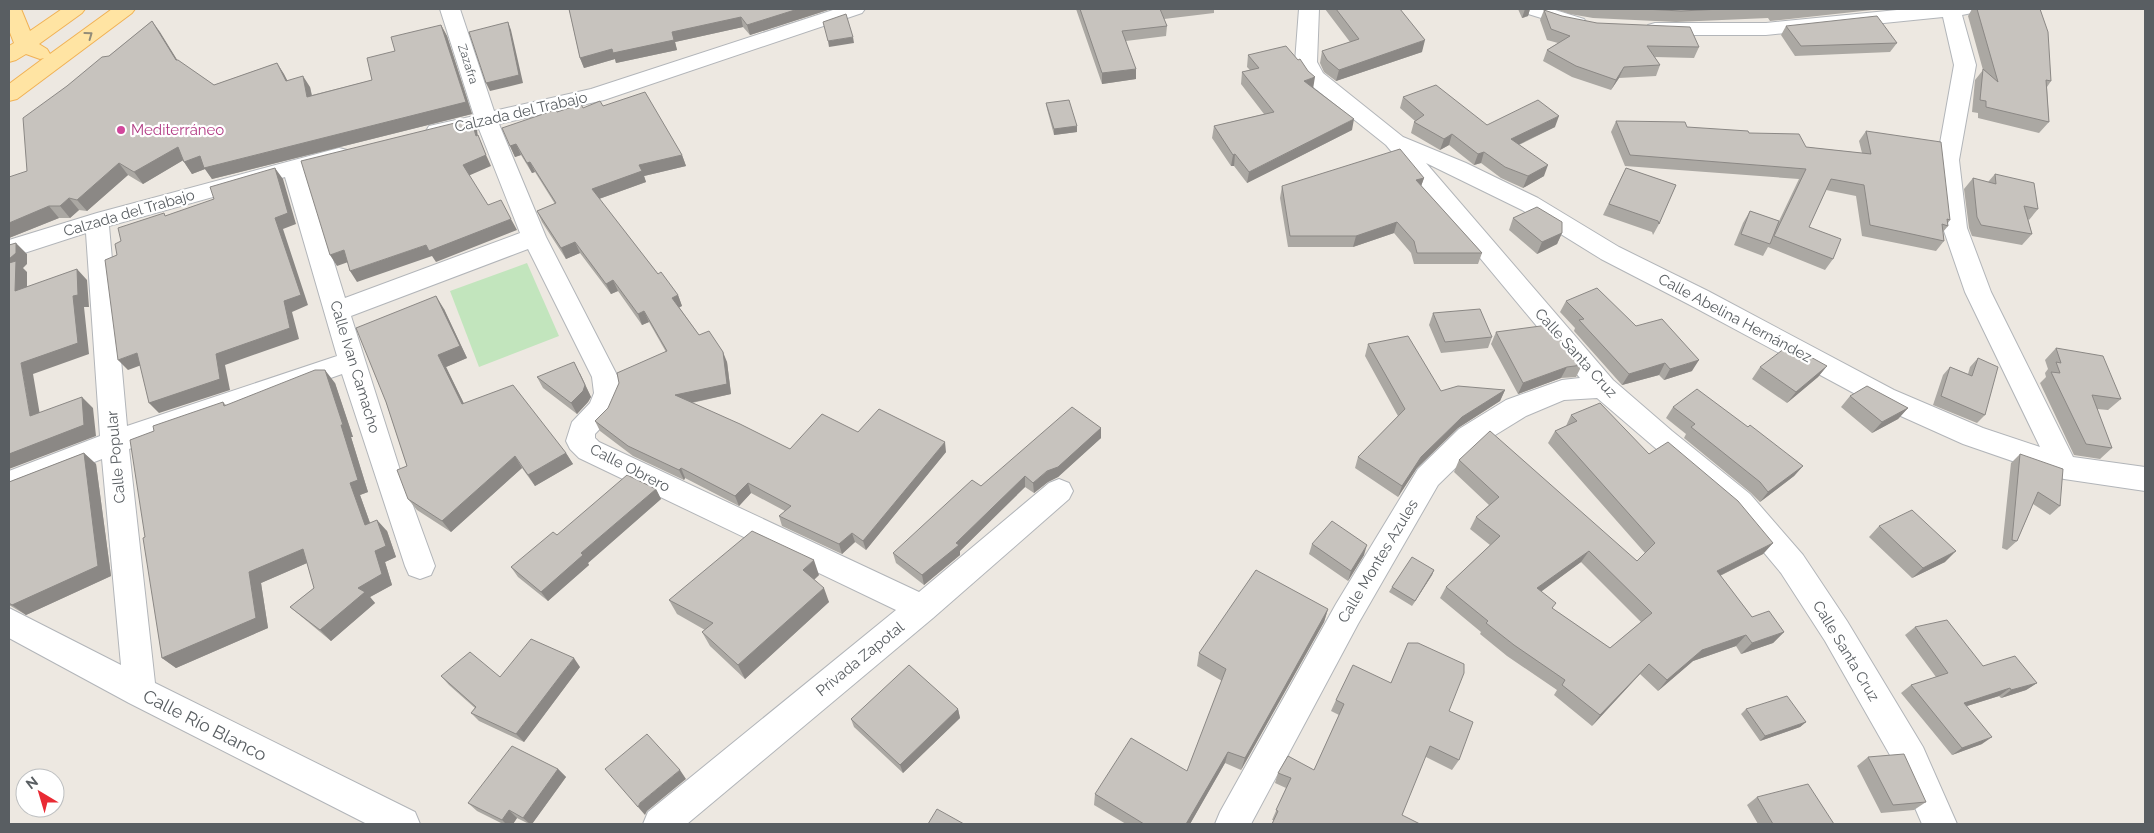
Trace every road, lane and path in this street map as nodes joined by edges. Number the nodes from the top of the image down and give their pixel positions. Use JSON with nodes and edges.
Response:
{"nodes":[{"id":1,"x":11,"y":9,"type":"edge"},
{"id":2,"x":75,"y":9,"type":"edge"},
{"id":3,"x":125,"y":9,"type":"edge"},
{"id":4,"x":450,"y":9,"type":"edge"},
{"id":5,"x":855,"y":9,"type":"edge"},
{"id":6,"x":1309,"y":9,"type":"edge"},
{"id":7,"x":1532,"y":9,"type":"edge"},
{"id":8,"x":1958,"y":10,"type":"edge"},
{"id":9,"x":1593,"y":26,"type":"edge"},
{"id":10,"x":1639,"y":28,"type":"edge"},
{"id":11,"x":17,"y":50,"type":"edge"},
{"id":12,"x":53,"y":61,"type":"junction"},
{"id":13,"x":11,"y":88,"type":"edge"},
{"id":14,"x":486,"y":119,"type":"junction"},
{"id":15,"x":419,"y":136,"type":"edge"},
{"id":16,"x":1394,"y":140,"type":"junction"},
{"id":17,"x":362,"y":150,"type":"edge"},
{"id":18,"x":293,"y":167,"type":"junction"},
{"id":19,"x":97,"y":221,"type":"junction"},
{"id":20,"x":534,"y":237,"type":"junction"},
{"id":21,"x":9,"y":249,"type":"edge"},
{"id":22,"x":338,"y":311,"type":"junction"},
{"id":23,"x":352,"y":361,"type":"junction"},
{"id":24,"x":1603,"y":387,"type":"junction"},
{"id":25,"x":114,"y":442,"type":"junction"},
{"id":26,"x":2064,"y":467,"type":"junction"},
{"id":27,"x":2145,"y":479,"type":"edge"},
{"id":28,"x":9,"y":483,"type":"edge"},
{"id":29,"x":1059,"y":491,"type":"dead end"},
{"id":30,"x":420,"y":566,"type":"dead end"},
{"id":31,"x":922,"y":608,"type":"junction"},
{"id":32,"x":9,"y":622,"type":"edge"},
{"id":33,"x":140,"y":692,"type":"junction"},
{"id":34,"x":403,"y":824,"type":"edge"},
{"id":35,"x":660,"y":824,"type":"edge"},
{"id":36,"x":1232,"y":824,"type":"edge"},
{"id":37,"x":1940,"y":824,"type":"edge"}],
"edges":[{"from":1,"to":11,"type":"main road"},
{"from":2,"to":11,"type":"main road"},
{"from":12,"to":3,"type":"main road","one_way":true},
{"from":4,"to":14,"type":"street","name":"Zazafra"},
{"from":5,"to":14,"type":"street","name":"Calzada del Trabajo"},
{"from":6,"to":16,"type":"street","name":"Calle Santa Cruz"},
{"from":7,"to":9,"type":"street"},
{"from":8,"to":10,"type":"street"},
{"from":8,"to":26,"type":"street"},
{"from":11,"to":12,"type":"main road"},
{"from":12,"to":13,"type":"main road"},
{"from":14,"to":15,"type":"street","name":"Calzada del Trabajo"},
{"from":14,"to":20,"type":"street","name":"Calle Obrero"},
{"from":16,"to":24,"type":"street","name":"Calle Santa Cruz"},
{"from":16,"to":26,"type":"street","name":"Calle Abelina Hernández"},
{"from":17,"to":18,"type":"street","name":"Calzada del Trabajo"},
{"from":18,"to":19,"type":"street","name":"Calzada del Trabajo"},
{"from":18,"to":22,"type":"street","name":"Calle Ivan Camacho"},
{"from":19,"to":21,"type":"street","name":"Calzada del Trabajo"},
{"from":19,"to":25,"type":"street","name":"Calle Popular"},
{"from":20,"to":22,"type":"street"},
{"from":20,"to":31,"type":"street","name":"Calle Obrero"},
{"from":22,"to":23,"type":"street","name":"Calle Ivan Camacho"},
{"from":23,"to":25,"type":"street"},
{"from":23,"to":30,"type":"street","name":"Calle Ivan Camacho"},
{"from":24,"to":36,"type":"street","name":"Calle Montes Azules"},
{"from":24,"to":37,"type":"street","name":"Calle Santa Cruz"},
{"from":25,"to":28,"type":"street"},
{"from":25,"to":33,"type":"street","name":"Calle Popular"},
{"from":26,"to":27,"type":"street","name":"Calle Abelina Hernández"},
{"from":29,"to":31,"type":"street","name":"Privada Zapotal"},
{"from":31,"to":35,"type":"street","name":"Privada Zapotal"},
{"from":32,"to":33,"type":"street","name":"Calle Río Blanco"},
{"from":33,"to":34,"type":"street","name":"Calle Río Blanco"}]}
